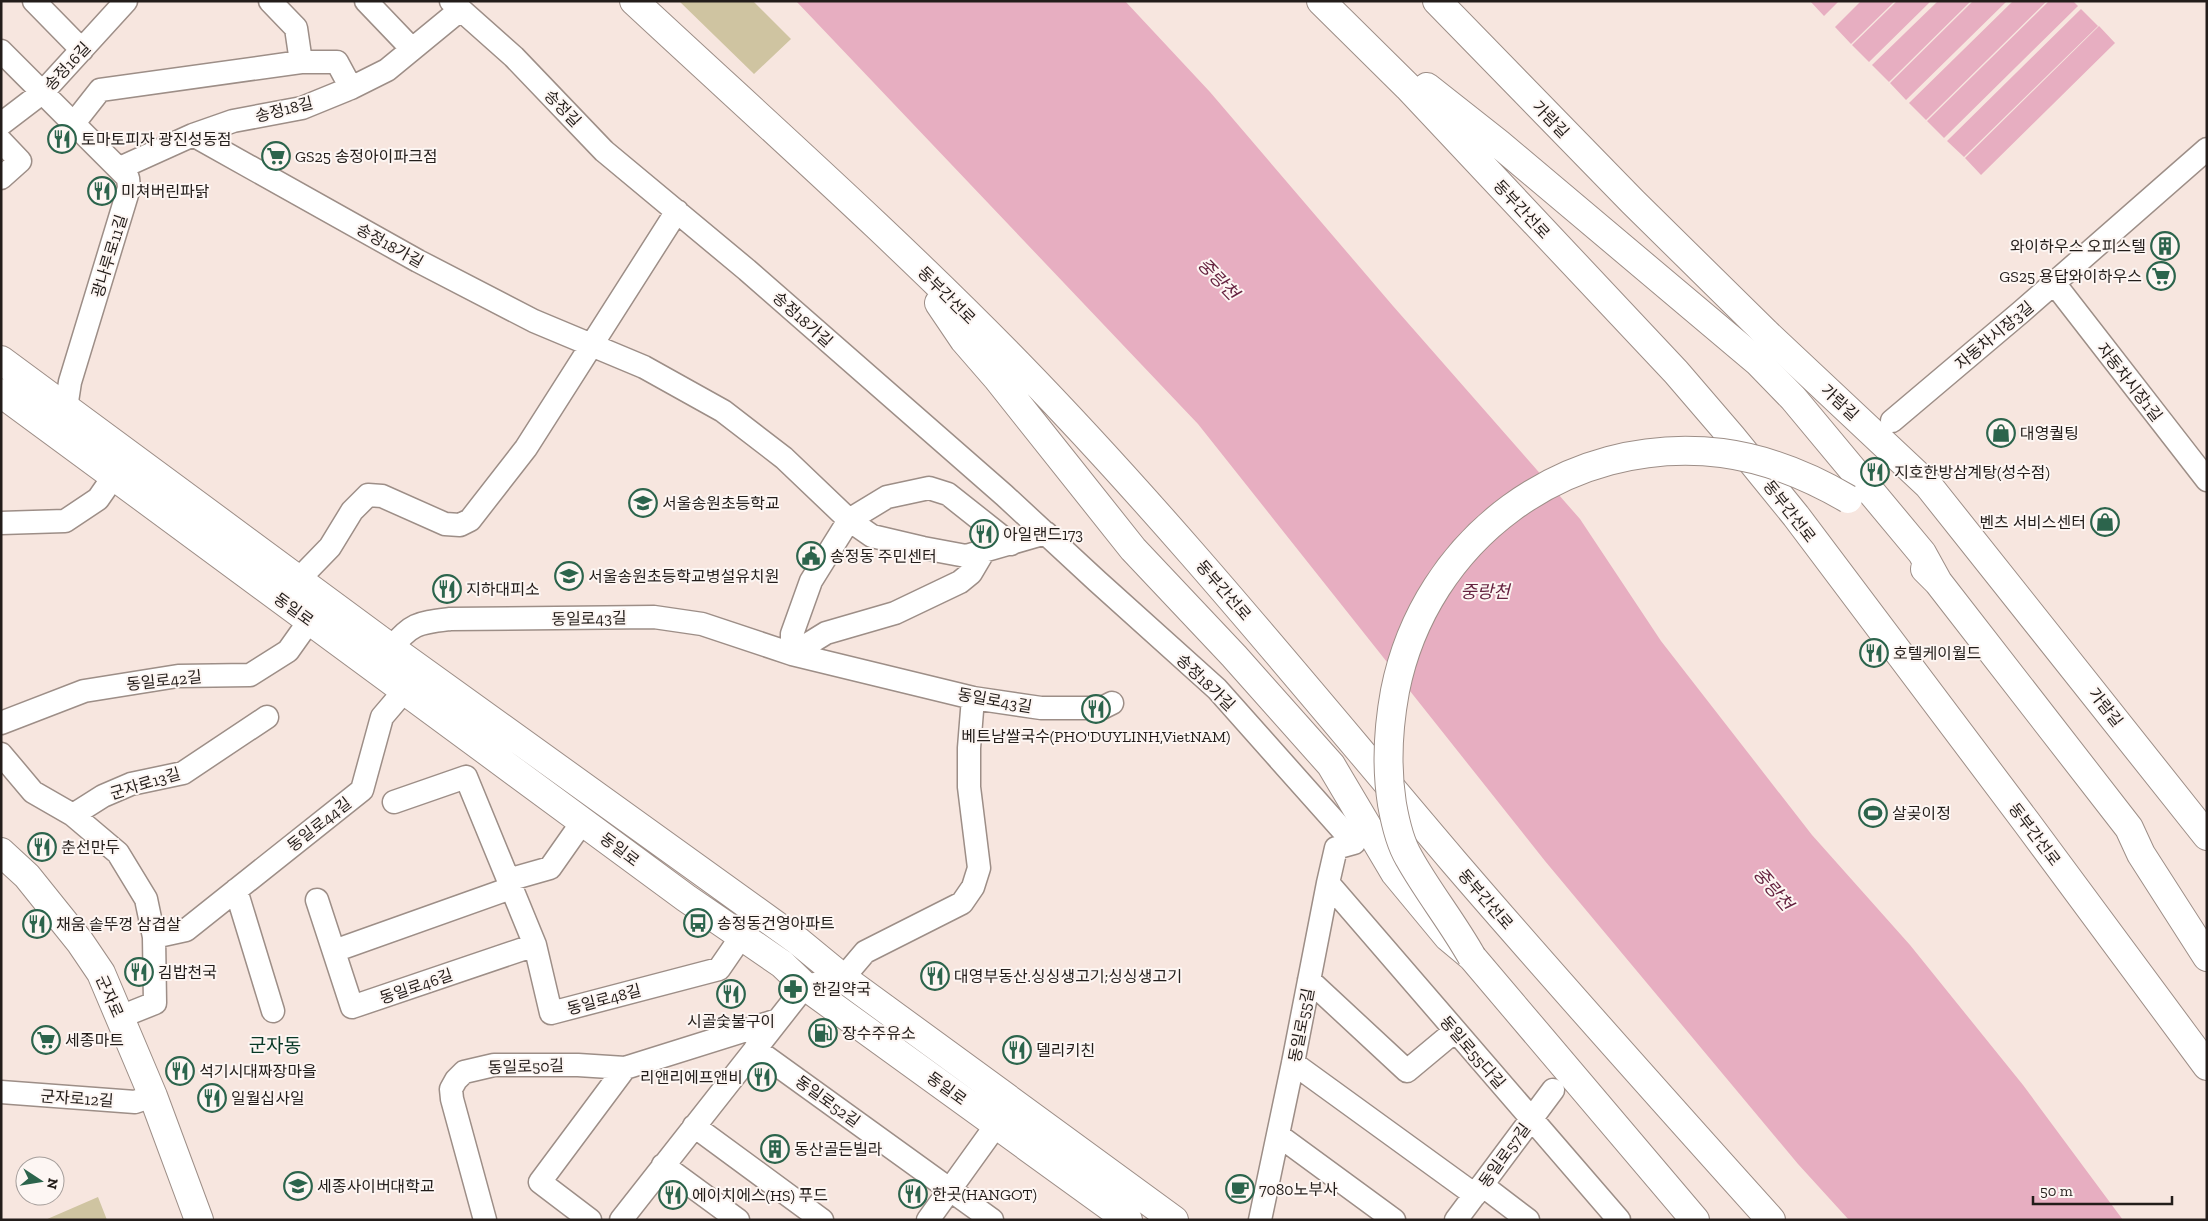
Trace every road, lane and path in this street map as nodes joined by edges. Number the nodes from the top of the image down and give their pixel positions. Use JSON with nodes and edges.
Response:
{"nodes":[{"id":1,"x":34,"y":1,"type":"edge"},
{"id":2,"x":126,"y":1,"type":"edge"},
{"id":3,"x":270,"y":1,"type":"edge"},
{"id":4,"x":366,"y":1,"type":"edge"},
{"id":5,"x":634,"y":1,"type":"edge"},
{"id":6,"x":1321,"y":1,"type":"edge"},
{"id":7,"x":1436,"y":1,"type":"edge"},
{"id":8,"x":456,"y":6,"type":"edge"},
{"id":9,"x":1342,"y":22,"type":"junction"},
{"id":10,"x":411,"y":48,"type":"junction"},
{"id":11,"x":82,"y":50,"type":"junction"},
{"id":12,"x":1,"y":51,"type":"edge"},
{"id":13,"x":301,"y":62,"type":"junction"},
{"id":14,"x":351,"y":88,"type":"junction"},
{"id":15,"x":42,"y":92,"type":"junction"},
{"id":16,"x":74,"y":123,"type":"junction"},
{"id":17,"x":1,"y":124,"type":"edge"},
{"id":18,"x":193,"y":135,"type":"junction"},
{"id":19,"x":1,"y":141,"type":"edge"},
{"id":20,"x":2205,"y":153,"type":"edge"},
{"id":21,"x":120,"y":168,"type":"junction"},
{"id":22,"x":1,"y":178,"type":"edge"},
{"id":23,"x":677,"y":211,"type":"junction"},
{"id":24,"x":907,"y":255,"type":"junction"},
{"id":25,"x":2054,"y":283,"type":"junction"},
{"id":26,"x":592,"y":344,"type":"junction"},
{"id":27,"x":1,"y":360,"type":"edge"},
{"id":28,"x":1,"y":393,"type":"edge"},
{"id":29,"x":66,"y":408,"type":"junction"},
{"id":30,"x":1892,"y":421,"type":"dead end"},
{"id":31,"x":114,"y":476,"type":"junction"},
{"id":32,"x":2207,"y":480,"type":"edge"},
{"id":33,"x":849,"y":520,"type":"junction"},
{"id":34,"x":1,"y":522,"type":"edge"},
{"id":35,"x":1046,"y":533,"type":"junction"},
{"id":36,"x":1010,"y":544,"type":"junction"},
{"id":37,"x":984,"y":551,"type":"junction"},
{"id":38,"x":298,"y":580,"type":"junction"},
{"id":39,"x":1938,"y":582,"type":"junction"},
{"id":40,"x":310,"y":620,"type":"junction"},
{"id":41,"x":390,"y":648,"type":"junction"},
{"id":42,"x":792,"y":654,"type":"junction"},
{"id":43,"x":405,"y":690,"type":"junction"},
{"id":44,"x":973,"y":698,"type":"junction"},
{"id":45,"x":1112,"y":704,"type":"dead end"},
{"id":46,"x":267,"y":718,"type":"dead end"},
{"id":47,"x":1,"y":723,"type":"edge"},
{"id":48,"x":485,"y":750,"type":"junction"},
{"id":49,"x":1,"y":754,"type":"edge"},
{"id":50,"x":466,"y":777,"type":"junction"},
{"id":51,"x":394,"y":802,"type":"dead end"},
{"id":52,"x":72,"y":815,"type":"junction"},
{"id":53,"x":583,"y":821,"type":"junction"},
{"id":54,"x":2129,"y":828,"type":"junction"},
{"id":55,"x":2207,"y":836,"type":"edge"},
{"id":56,"x":1354,"y":844,"type":"joint"},
{"id":57,"x":1,"y":852,"type":"edge"},
{"id":58,"x":1328,"y":883,"type":"junction"},
{"id":59,"x":510,"y":884,"type":"junction"},
{"id":60,"x":236,"y":890,"type":"junction"},
{"id":61,"x":686,"y":898,"type":"junction"},
{"id":62,"x":318,"y":900,"type":"dead end"},
{"id":63,"x":749,"y":906,"type":"junction"},
{"id":64,"x":2207,"y":923,"type":"edge"},
{"id":65,"x":154,"y":937,"type":"junction"},
{"id":66,"x":741,"y":937,"type":"junction"},
{"id":67,"x":535,"y":945,"type":"junction"},
{"id":68,"x":334,"y":951,"type":"junction"},
{"id":69,"x":1472,"y":957,"type":"junction"},
{"id":70,"x":2207,"y":958,"type":"edge"},
{"id":71,"x":843,"y":978,"type":"junction"},
{"id":72,"x":1309,"y":980,"type":"junction"},
{"id":73,"x":805,"y":986,"type":"junction"},
{"id":74,"x":273,"y":1010,"type":"dead end"},
{"id":75,"x":120,"y":1017,"type":"junction"},
{"id":76,"x":778,"y":1020,"type":"junction"},
{"id":77,"x":1455,"y":1031,"type":"junction"},
{"id":78,"x":756,"y":1049,"type":"junction"},
{"id":79,"x":1293,"y":1063,"type":"junction"},
{"id":80,"x":2207,"y":1066,"type":"edge"},
{"id":81,"x":626,"y":1068,"type":"junction"},
{"id":82,"x":1553,"y":1090,"type":"dead end"},
{"id":83,"x":1,"y":1092,"type":"edge"},
{"id":84,"x":153,"y":1096,"type":"junction"},
{"id":85,"x":1531,"y":1118,"type":"junction"},
{"id":86,"x":997,"y":1124,"type":"junction"},
{"id":87,"x":694,"y":1126,"type":"junction"},
{"id":88,"x":1278,"y":1136,"type":"junction"},
{"id":89,"x":664,"y":1166,"type":"junction"},
{"id":90,"x":949,"y":1189,"type":"junction"},
{"id":91,"x":1479,"y":1190,"type":"junction"},
{"id":92,"x":199,"y":1220,"type":"edge"},
{"id":93,"x":486,"y":1220,"type":"edge"},
{"id":94,"x":590,"y":1220,"type":"edge"},
{"id":95,"x":621,"y":1220,"type":"edge"},
{"id":96,"x":738,"y":1220,"type":"edge"},
{"id":97,"x":822,"y":1220,"type":"edge"},
{"id":98,"x":928,"y":1220,"type":"edge"},
{"id":99,"x":992,"y":1220,"type":"edge"},
{"id":100,"x":1128,"y":1220,"type":"edge"},
{"id":101,"x":1174,"y":1220,"type":"edge"},
{"id":102,"x":1260,"y":1220,"type":"edge"},
{"id":103,"x":1394,"y":1220,"type":"edge"},
{"id":104,"x":1456,"y":1220,"type":"edge"},
{"id":105,"x":1528,"y":1220,"type":"edge"},
{"id":106,"x":1619,"y":1220,"type":"edge"},
{"id":107,"x":1695,"y":1220,"type":"edge"},
{"id":108,"x":1771,"y":1220,"type":"edge"}],
"edges":[{"from":1,"to":11,"type":"street"},
{"from":2,"to":11,"type":"street","name":"송정16길"},
{"from":3,"to":13,"type":"street"},
{"from":4,"to":10,"type":"street"},
{"from":5,"to":24,"type":"main road","name":"동부간선로"},
{"from":6,"to":9,"type":"main road","name":"동부간선로"},
{"from":7,"to":55,"type":"main road","name":"가람길"},
{"from":8,"to":10,"type":"street","name":"송정18길"},
{"from":8,"to":23,"type":"street","name":"송정길"},
{"from":9,"to":39,"type":"main road"},
{"from":9,"to":80,"type":"main road","name":"동부간선로"},
{"from":10,"to":14,"type":"street","name":"송정18길"},
{"from":11,"to":15,"type":"street","name":"송정16길"},
{"from":12,"to":15,"type":"street","name":"광나루로11길"},
{"from":13,"to":14,"type":"street"},
{"from":13,"to":16,"type":"street"},
{"from":14,"to":18,"type":"street","name":"송정18길"},
{"from":15,"to":16,"type":"street","name":"광나루로11길"},
{"from":15,"to":17,"type":"street","name":"송정16길"},
{"from":16,"to":21,"type":"street","name":"광나루로11길"},
{"from":18,"to":21,"type":"street","name":"송정18길"},
{"from":18,"to":26,"type":"street","name":"송정18가길"},
{"from":19,"to":22,"type":"street"},
{"from":20,"to":25,"type":"street","name":"자동차시장3길"},
{"from":21,"to":29,"type":"street","name":"광나루로11길"},
{"from":23,"to":26,"type":"street"},
{"from":23,"to":35,"type":"street","name":"송정18가길"},
{"from":24,"to":69,"type":"main road"},
{"from":24,"to":108,"type":"main road","name":"동부간선로"},
{"from":25,"to":30,"type":"street","name":"자동차시장3길"},
{"from":25,"to":32,"type":"street","name":"자동차시장1길"},
{"from":26,"to":33,"type":"street","name":"송정18가길"},
{"from":26,"to":38,"type":"street","name":"동일로"},
{"from":27,"to":29,"type":"main road","name":"동일로"},
{"from":28,"to":31,"type":"main road","name":"동일로"},
{"from":29,"to":38,"type":"main road","name":"동일로"},
{"from":31,"to":34,"type":"street"},
{"from":31,"to":40,"type":"main road","name":"동일로"},
{"from":33,"to":36,"type":"street"},
{"from":33,"to":37,"type":"street","name":"송정18가길"},
{"from":33,"to":42,"type":"street"},
{"from":35,"to":36,"type":"street","name":"송정18가길"},
{"from":35,"to":56,"type":"street","name":"송정18가길"},
{"from":36,"to":37,"type":"street","name":"송정18가길"},
{"from":37,"to":42,"type":"street"},
{"from":38,"to":41,"type":"main road","name":"동일로"},
{"from":39,"to":54,"type":"main road"},
{"from":39,"to":69,"type":"main road","bridge":true},
{"from":40,"to":43,"type":"main road","name":"동일로"},
{"from":40,"to":47,"type":"street","name":"동일로42길"},
{"from":41,"to":42,"type":"street","name":"동일로43길"},
{"from":41,"to":63,"type":"main road","name":"동일로"},
{"from":42,"to":44,"type":"street","name":"동일로43길"},
{"from":43,"to":48,"type":"main road","name":"동일로"},
{"from":43,"to":60,"type":"street","name":"동일로44길"},
{"from":44,"to":45,"type":"street","name":"동일로43길"},
{"from":44,"to":71,"type":"street"},
{"from":46,"to":52,"type":"street","name":"군자로13길"},
{"from":48,"to":50,"type":"street"},
{"from":48,"to":53,"type":"main road","name":"동일로"},
{"from":49,"to":52,"type":"street"},
{"from":50,"to":51,"type":"street"},
{"from":50,"to":59,"type":"street"},
{"from":52,"to":65,"type":"street"},
{"from":53,"to":59,"type":"street"},
{"from":53,"to":61,"type":"main road","name":"동일로"},
{"from":54,"to":64,"type":"main road"},
{"from":54,"to":70,"type":"main road"},
{"from":56,"to":58,"type":"street","name":"동일로55길"},
{"from":57,"to":75,"type":"main road","name":"군자로"},
{"from":58,"to":72,"type":"street","name":"동일로55길"},
{"from":58,"to":77,"type":"street","name":"동일로55다길"},
{"from":59,"to":67,"type":"street","name":"동일로48길"},
{"from":59,"to":68,"type":"street"},
{"from":60,"to":65,"type":"street","name":"동일로44길"},
{"from":60,"to":74,"type":"street"},
{"from":61,"to":63,"type":"main road"},
{"from":61,"to":66,"type":"main road","name":"동일로"},
{"from":62,"to":68,"type":"street","name":"동일로46길"},
{"from":63,"to":71,"type":"main road","name":"동일로"},
{"from":65,"to":75,"type":"street"},
{"from":66,"to":67,"type":"street","name":"동일로48길"},
{"from":66,"to":73,"type":"main road","name":"동일로"},
{"from":67,"to":68,"type":"street","name":"동일로46길"},
{"from":69,"to":107,"type":"main road"},
{"from":71,"to":73,"type":"street"},
{"from":71,"to":101,"type":"main road","name":"동일로"},
{"from":72,"to":77,"type":"street"},
{"from":72,"to":79,"type":"street","name":"동일로55길"},
{"from":73,"to":76,"type":"street"},
{"from":73,"to":86,"type":"main road","name":"동일로"},
{"from":75,"to":84,"type":"main road","name":"군자로"},
{"from":76,"to":78,"type":"street"},
{"from":76,"to":81,"type":"street","name":"동일로50길"},
{"from":77,"to":85,"type":"street","name":"동일로55다길"},
{"from":78,"to":87,"type":"street"},
{"from":78,"to":90,"type":"street","name":"동일로52길"},
{"from":79,"to":88,"type":"street","name":"동일로55길"},
{"from":79,"to":91,"type":"street"},
{"from":81,"to":93,"type":"street","name":"동일로50길"},
{"from":81,"to":94,"type":"street"},
{"from":82,"to":85,"type":"street","name":"동일로57길"},
{"from":83,"to":84,"type":"street","name":"군자로12길"},
{"from":84,"to":92,"type":"main road","name":"군자로"},
{"from":85,"to":91,"type":"street","name":"동일로57길"},
{"from":85,"to":106,"type":"street","name":"동일로55다길"},
{"from":86,"to":90,"type":"street"},
{"from":86,"to":100,"type":"main road","name":"동일로"},
{"from":87,"to":89,"type":"street"},
{"from":87,"to":97,"type":"street"},
{"from":88,"to":102,"type":"street","name":"동일로55길"},
{"from":88,"to":103,"type":"street"},
{"from":89,"to":95,"type":"street"},
{"from":89,"to":96,"type":"street"},
{"from":90,"to":98,"type":"street"},
{"from":90,"to":99,"type":"street","name":"동일로52길"},
{"from":91,"to":104,"type":"street","name":"동일로57길"},
{"from":91,"to":105,"type":"street"}]}
